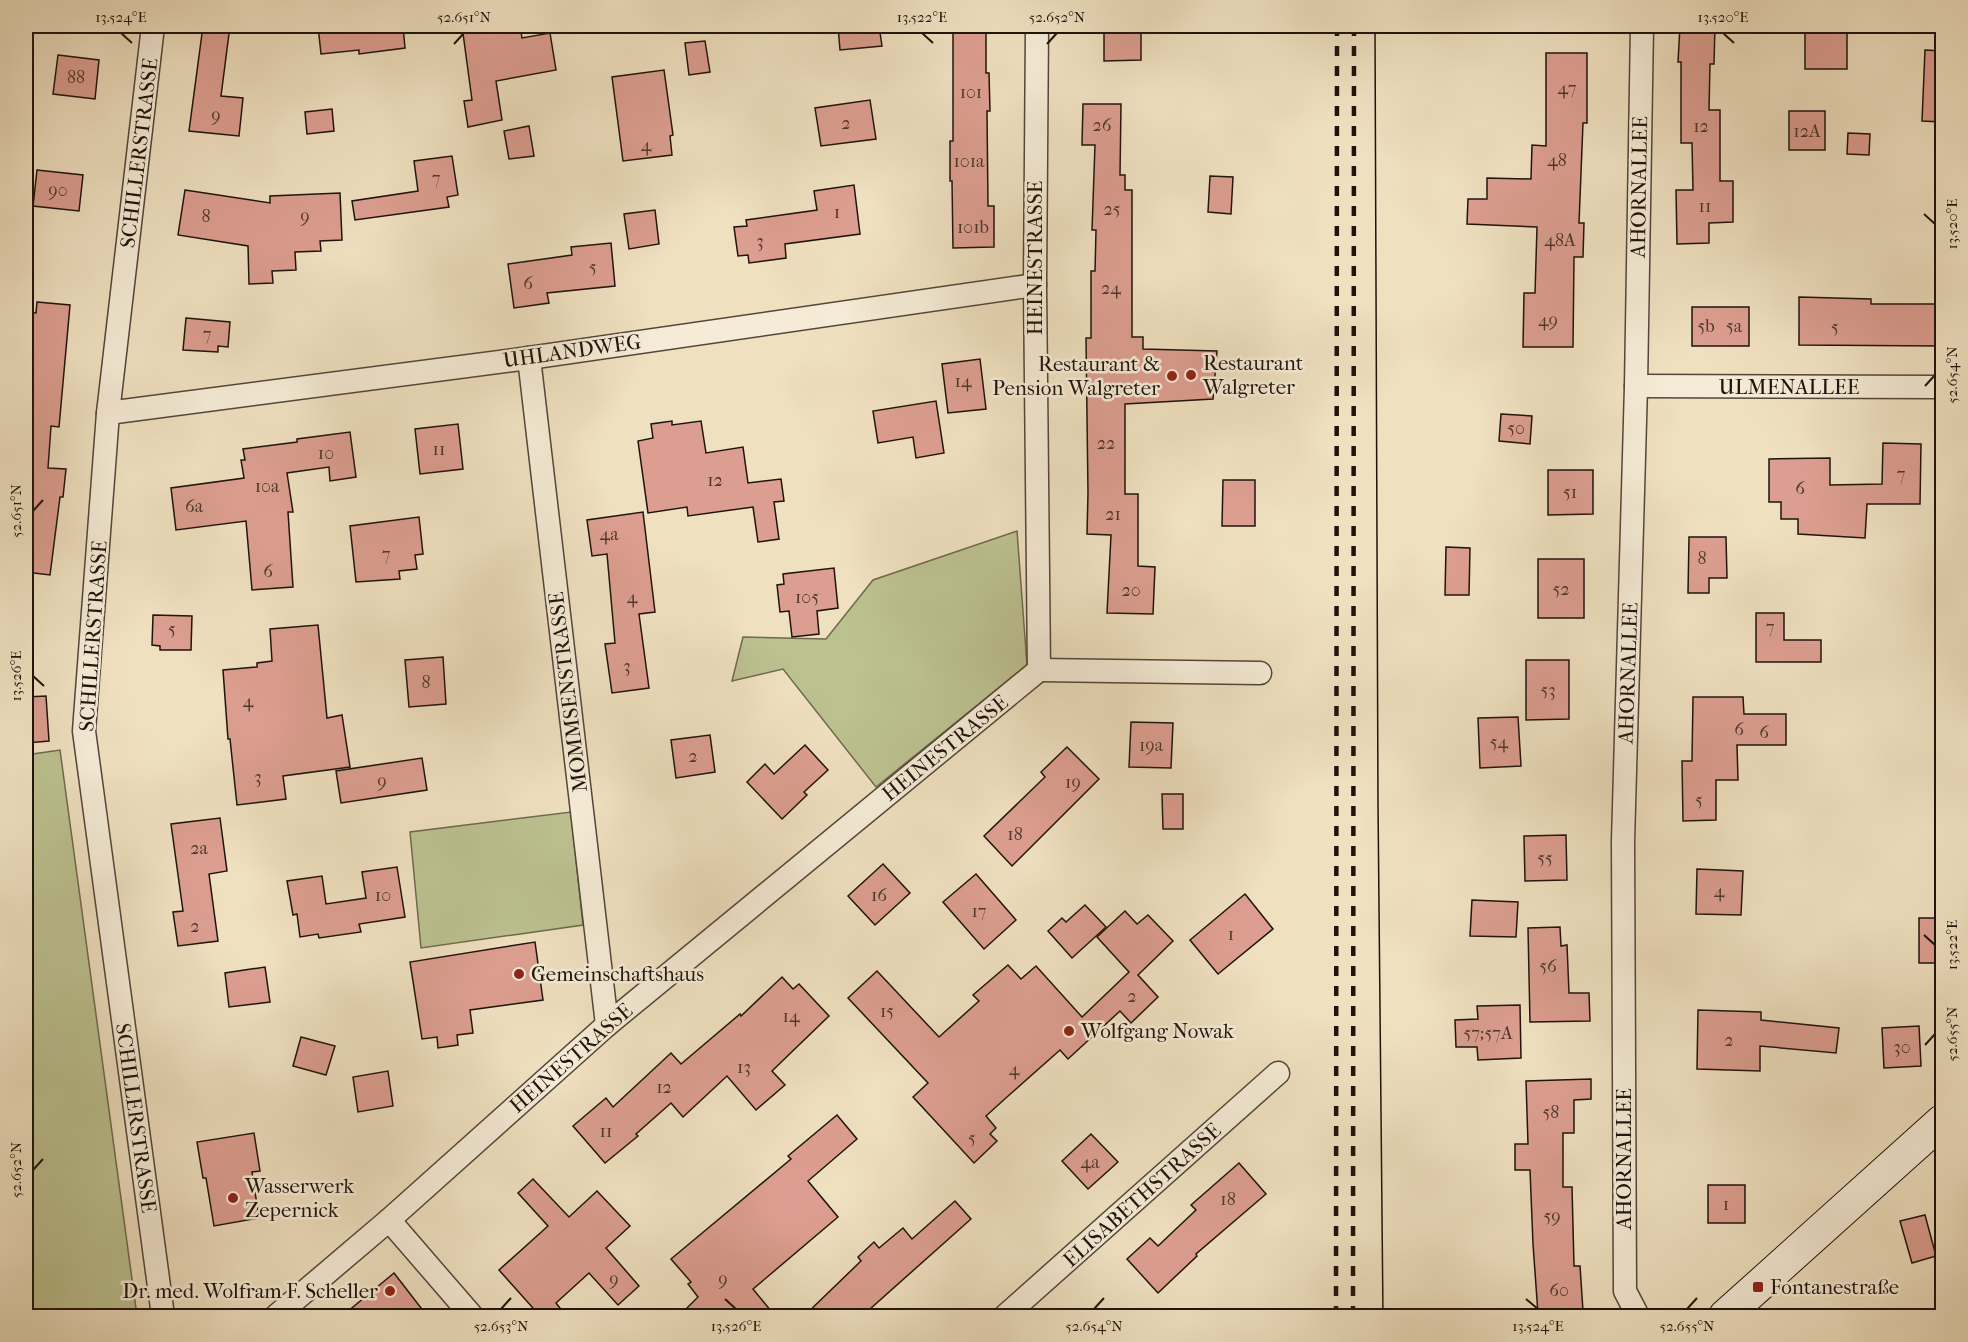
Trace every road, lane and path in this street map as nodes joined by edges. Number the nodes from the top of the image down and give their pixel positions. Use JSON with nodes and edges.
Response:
{"nodes":[{"id":1,"x":153,"y":26,"type":"edge"},
{"id":2,"x":1037,"y":26,"type":"edge"},
{"id":3,"x":1642,"y":26,"type":"edge"},
{"id":4,"x":1035,"y":285,"type":"junction"},
{"id":5,"x":530,"y":358,"type":"junction"},
{"id":6,"x":1636,"y":386,"type":"junction"},
{"id":7,"x":1942,"y":387,"type":"edge"},
{"id":8,"x":108,"y":413,"type":"junction"},
{"id":9,"x":1039,"y":670,"type":"junction"},
{"id":10,"x":1260,"y":673,"type":"dead end"},
{"id":11,"x":607,"y":1025,"type":"junction"},
{"id":12,"x":1278,"y":1073,"type":"dead end"},
{"id":13,"x":1942,"y":1124,"type":"edge"},
{"id":14,"x":389,"y":1221,"type":"junction"},
{"id":15,"x":163,"y":1317,"type":"edge"},
{"id":16,"x":276,"y":1317,"type":"edge"},
{"id":17,"x":471,"y":1317,"type":"edge"},
{"id":18,"x":1005,"y":1317,"type":"edge"},
{"id":19,"x":1638,"y":1317,"type":"edge"},
{"id":20,"x":1725,"y":1317,"type":"edge"}],
"edges":[{"from":1,"to":8,"type":"street","name":"SCHILLERSTRASSE"},
{"from":2,"to":4,"type":"street","name":"HEINESTRASSE"},
{"from":3,"to":6,"type":"street","name":"AHORNALLEE"},
{"from":4,"to":5,"type":"street","name":"UHLANDWEG"},
{"from":4,"to":9,"type":"street","name":"HEINESTRASSE"},
{"from":5,"to":8,"type":"street","name":"UHLANDWEG"},
{"from":5,"to":11,"type":"street","name":"MOMMSENSTRASSE"},
{"from":6,"to":7,"type":"street","name":"ULMENALLEE"},
{"from":6,"to":19,"type":"street","name":"AHORNALLEE"},
{"from":8,"to":15,"type":"street","name":"SCHILLERSTRASSE"},
{"from":9,"to":10,"type":"street"},
{"from":9,"to":11,"type":"street","name":"HEINESTRASSE"},
{"from":11,"to":14,"type":"street","name":"HEINESTRASSE"},
{"from":12,"to":18,"type":"street","name":"ELISABETHSTRASSE"},
{"from":13,"to":20,"type":"street"},
{"from":14,"to":16,"type":"street","name":"HEINESTRASSE"},
{"from":14,"to":17,"type":"street"}]}
